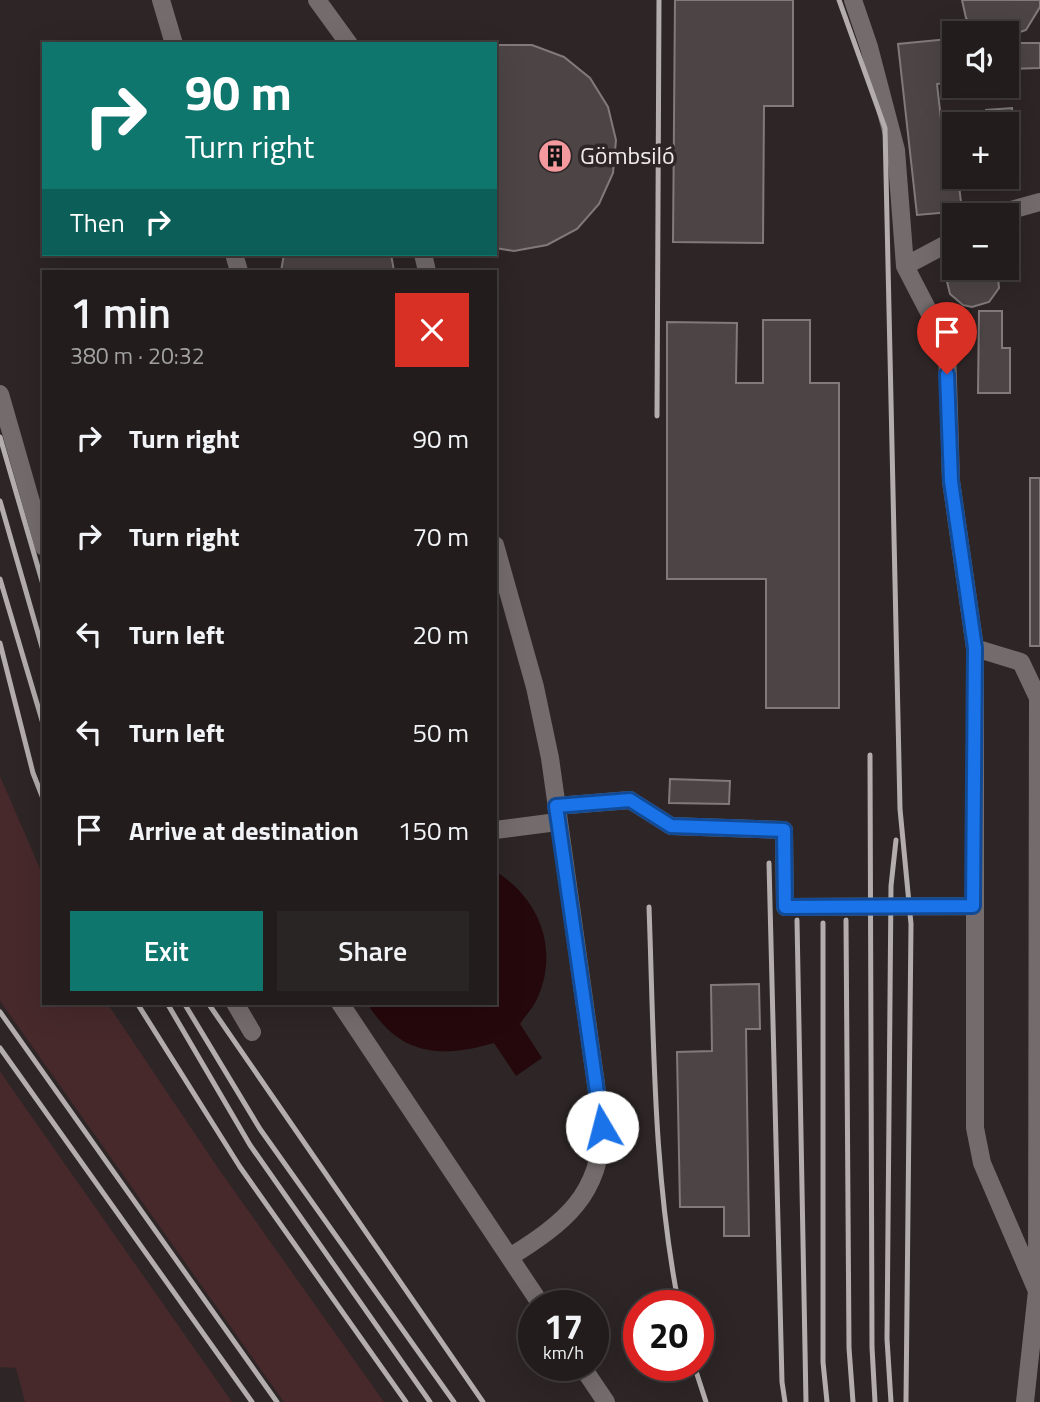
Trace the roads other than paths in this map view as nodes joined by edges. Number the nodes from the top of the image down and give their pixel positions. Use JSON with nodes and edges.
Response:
{"nodes":[{"id":1,"x":161,"y":0,"type":"edge"},
{"id":2,"x":317,"y":0,"type":"edge"},
{"id":3,"x":853,"y":0,"type":"edge"},
{"id":4,"x":173,"y":42,"type":"edge"},
{"id":5,"x":348,"y":42,"type":"edge"},
{"id":6,"x":1040,"y":202,"type":"edge"},
{"id":7,"x":1019,"y":208,"type":"edge"},
{"id":8,"x":942,"y":246,"type":"edge"},
{"id":9,"x":905,"y":266,"type":"junction"},
{"id":10,"x":0,"y":394,"type":"edge"},
{"id":11,"x":42,"y":540,"type":"edge"},
{"id":12,"x":497,"y":559,"type":"edge"},
{"id":13,"x":500,"y":580,"type":"edge"},
{"id":14,"x":975,"y":648,"type":"junction"},
{"id":15,"x":556,"y":814,"type":"junction"},
{"id":16,"x":497,"y":829,"type":"edge"},
{"id":17,"x":973,"y":906,"type":"junction"},
{"id":18,"x":236,"y":1005,"type":"edge"},
{"id":19,"x":341,"y":1005,"type":"edge"},
{"id":20,"x":252,"y":1032,"type":"dead end"},
{"id":21,"x":510,"y":1257,"type":"junction"},
{"id":22,"x":532,"y":1290,"type":"edge"},
{"id":23,"x":1037,"y":1292,"type":"junction"},
{"id":24,"x":592,"y":1381,"type":"edge"},
{"id":25,"x":606,"y":1402,"type":"edge"},
{"id":26,"x":1025,"y":1402,"type":"edge"}],
"edges":[{"from":1,"to":4,"type":"lane"},
{"from":2,"to":5,"type":"lane"},
{"from":3,"to":9,"type":"lane"},
{"from":6,"to":7,"type":"lane"},
{"from":8,"to":9,"type":"lane"},
{"from":9,"to":14,"type":"lane"},
{"from":10,"to":11,"type":"lane"},
{"from":12,"to":13,"type":"lane"},
{"from":13,"to":15,"type":"lane"},
{"from":14,"to":17,"type":"lane"},
{"from":14,"to":23,"type":"lane"},
{"from":15,"to":16,"type":"lane"},
{"from":15,"to":17,"type":"lane"},
{"from":15,"to":21,"type":"lane"},
{"from":17,"to":23,"type":"lane"},
{"from":18,"to":20,"type":"lane"},
{"from":19,"to":21,"type":"lane"},
{"from":21,"to":22,"type":"lane"},
{"from":23,"to":26,"type":"lane"},
{"from":24,"to":25,"type":"lane"}]}
